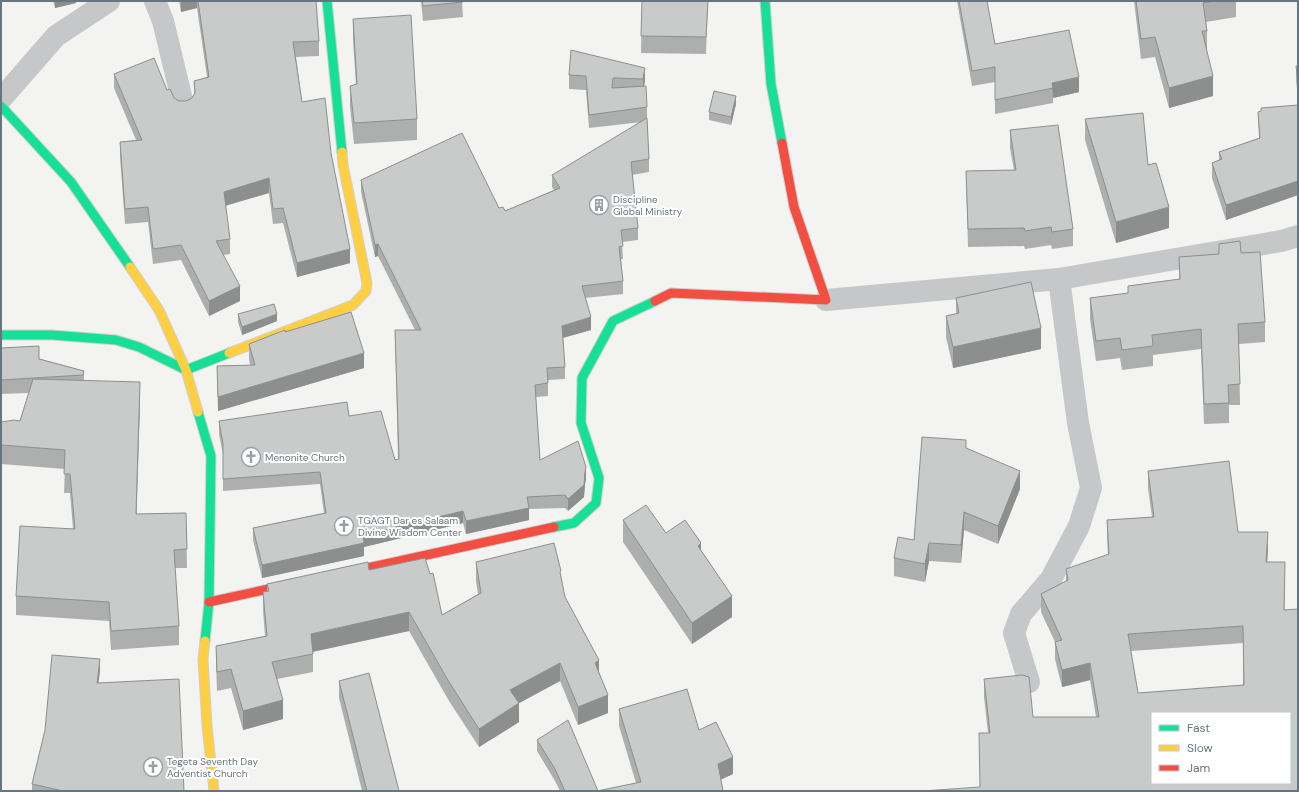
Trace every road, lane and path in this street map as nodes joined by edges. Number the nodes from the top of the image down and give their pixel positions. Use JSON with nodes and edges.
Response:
{"nodes":[{"id":1,"x":109,"y":1,"type":"edge"},
{"id":2,"x":155,"y":1,"type":"edge"},
{"id":3,"x":327,"y":1,"type":"edge"},
{"id":4,"x":765,"y":1,"type":"edge"},
{"id":5,"x":1,"y":98,"type":"edge"},
{"id":6,"x":183,"y":104,"type":"edge"},
{"id":7,"x":1,"y":106,"type":"edge"},
{"id":8,"x":1298,"y":236,"type":"edge"},
{"id":9,"x":1059,"y":279,"type":"junction"},
{"id":10,"x":826,"y":300,"type":"junction"},
{"id":11,"x":1,"y":335,"type":"edge"},
{"id":12,"x":186,"y":370,"type":"junction"},
{"id":13,"x":333,"y":575,"type":"edge"},
{"id":14,"x":302,"y":582,"type":"edge"},
{"id":15,"x":209,"y":602,"type":"junction"},
{"id":16,"x":1029,"y":682,"type":"edge"},
{"id":17,"x":214,"y":791,"type":"edge"}],
"edges":[{"from":1,"to":5,"type":"street"},
{"from":2,"to":6,"type":"street"},
{"from":3,"to":12,"type":"street"},
{"from":4,"to":10,"type":"street"},
{"from":7,"to":12,"type":"street"},
{"from":8,"to":9,"type":"street"},
{"from":9,"to":10,"type":"street"},
{"from":9,"to":16,"type":"street"},
{"from":10,"to":13,"type":"street"},
{"from":11,"to":12,"type":"street"},
{"from":12,"to":15,"type":"street"},
{"from":14,"to":15,"type":"street"},
{"from":15,"to":17,"type":"street"}]}
